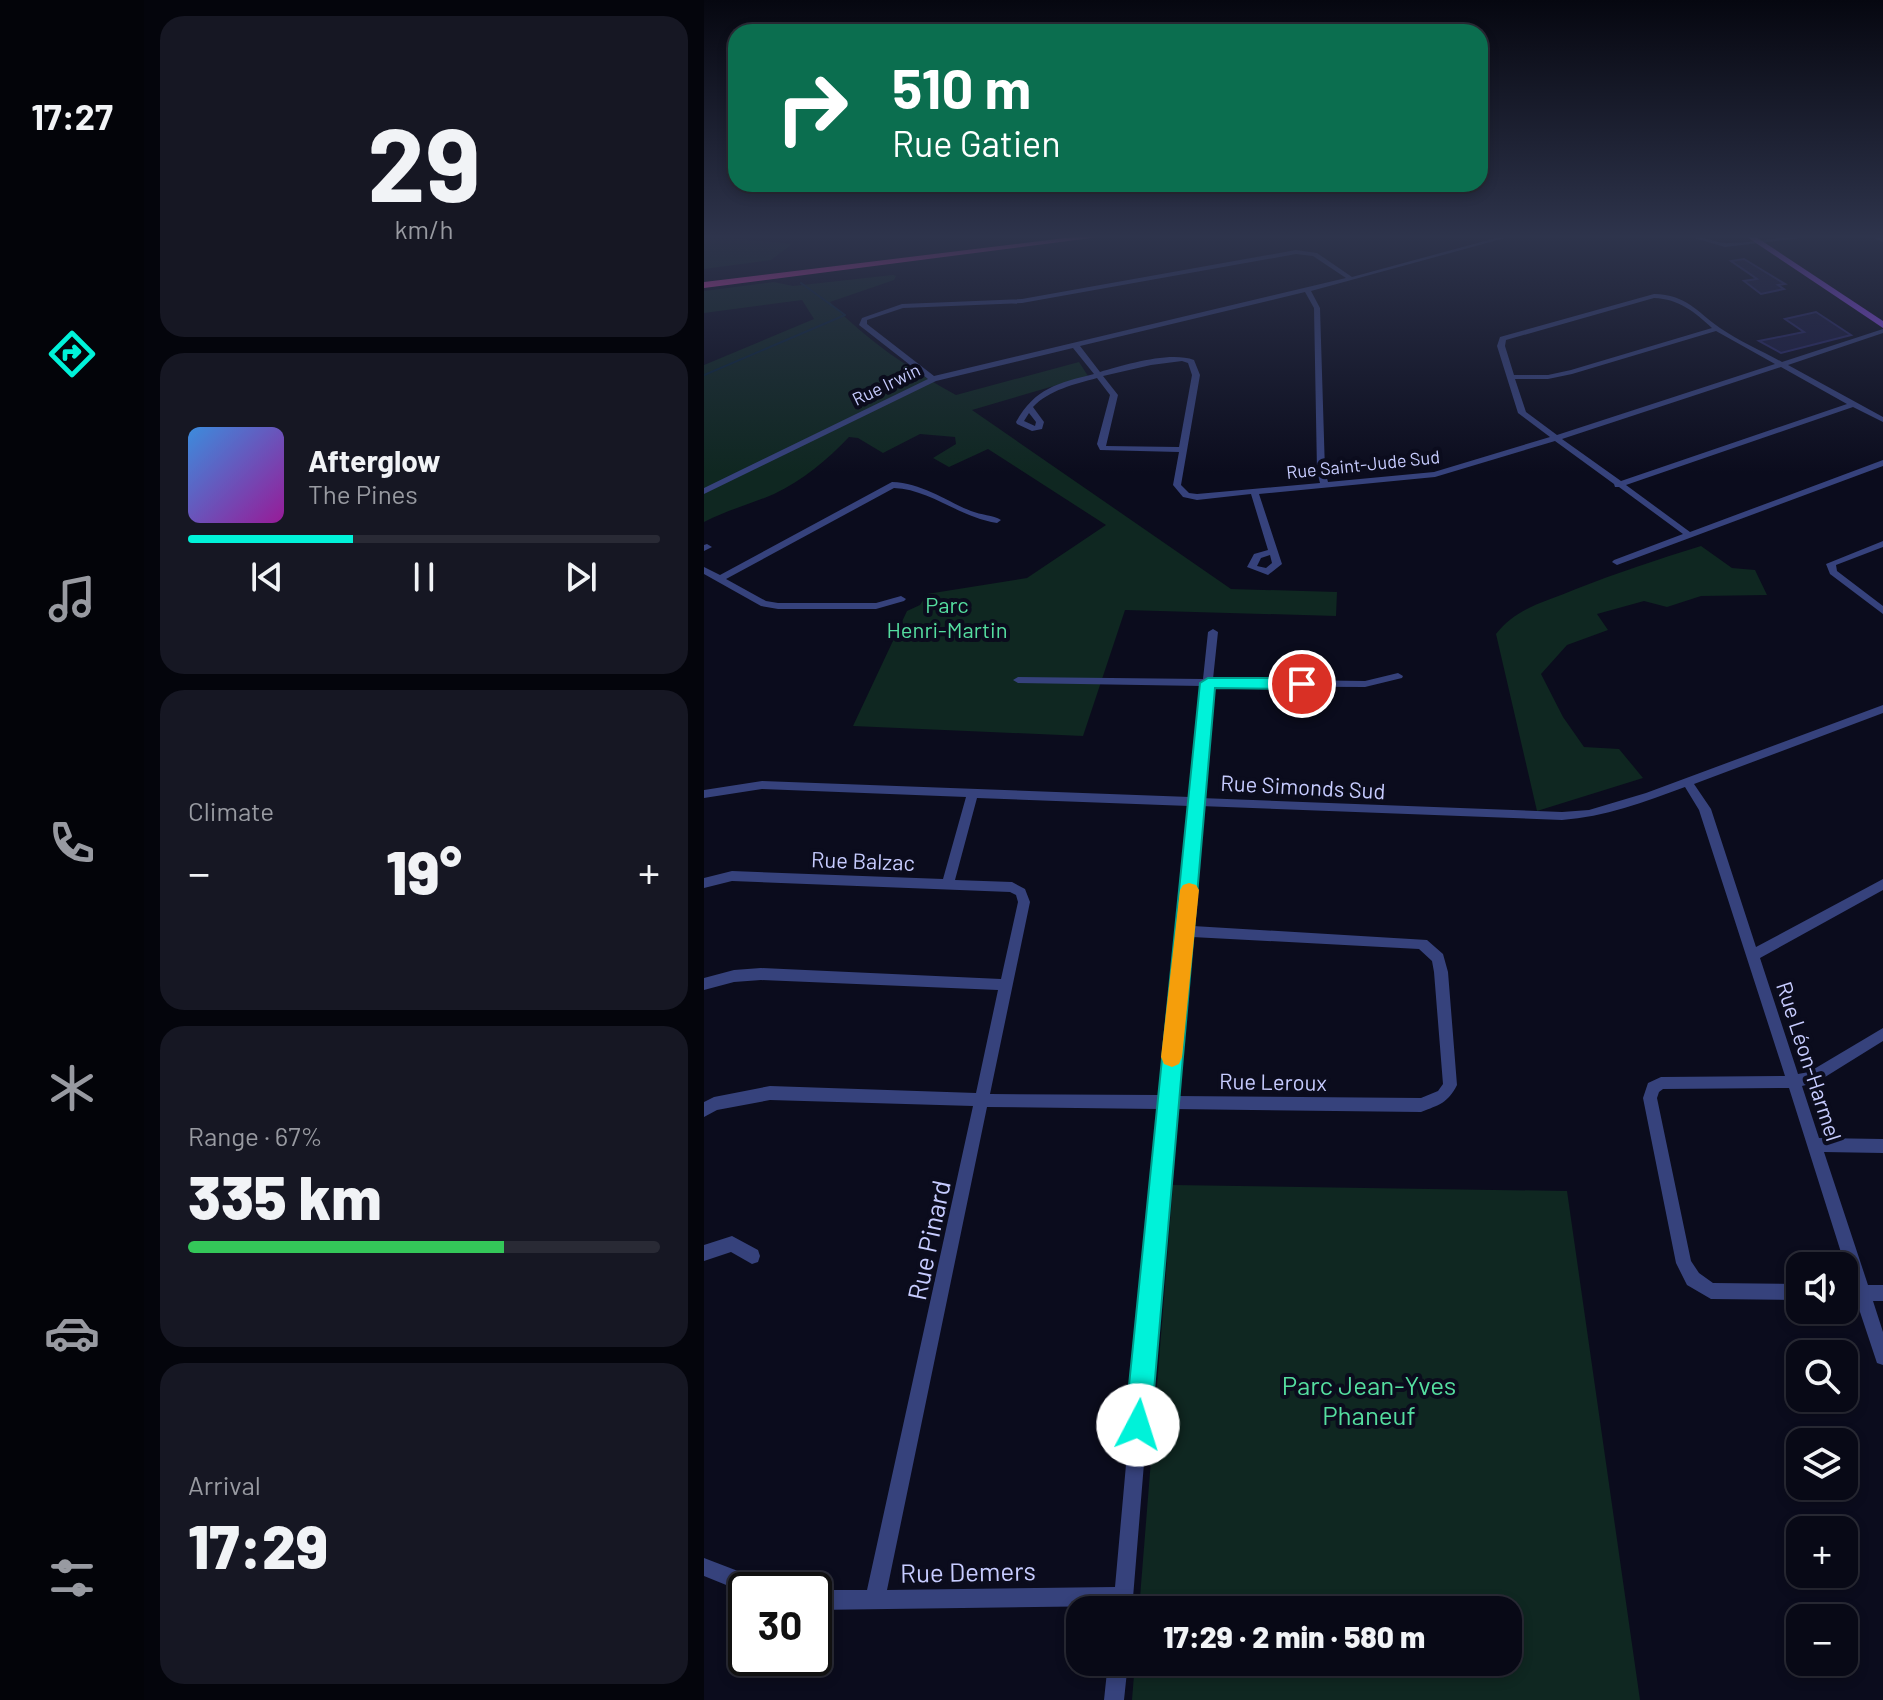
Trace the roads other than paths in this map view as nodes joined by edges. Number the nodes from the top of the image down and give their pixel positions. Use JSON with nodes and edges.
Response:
{"nodes":[{"id":1,"x":878,"y":314,"type":"edge"},
{"id":2,"x":1204,"y":314,"type":"edge"},
{"id":3,"x":1317,"y":314,"type":"edge"},
{"id":4,"x":1587,"y":314,"type":"edge"},
{"id":5,"x":1702,"y":314,"type":"edge"},
{"id":6,"x":1865,"y":314,"type":"edge"},
{"id":7,"x":1883,"y":328,"type":"edge"},
{"id":8,"x":1717,"y":329,"type":"junction"},
{"id":9,"x":1075,"y":345,"type":"junction"},
{"id":10,"x":1781,"y":364,"type":"junction"},
{"id":11,"x":1100,"y":376,"type":"junction"},
{"id":12,"x":1511,"y":377,"type":"junction"},
{"id":13,"x":933,"y":379,"type":"junction"},
{"id":14,"x":1854,"y":404,"type":"junction"},
{"id":15,"x":1029,"y":407,"type":"dead end"},
{"id":16,"x":1883,"y":420,"type":"edge"},
{"id":17,"x":1553,"y":439,"type":"junction"},
{"id":18,"x":1182,"y":450,"type":"junction"},
{"id":19,"x":1883,"y":463,"type":"edge"},
{"id":20,"x":1325,"y":485,"type":"junction"},
{"id":21,"x":1618,"y":485,"type":"junction"},
{"id":22,"x":704,"y":491,"type":"edge"},
{"id":23,"x":1254,"y":491,"type":"junction"},
{"id":24,"x":997,"y":520,"type":"dead end"},
{"id":25,"x":1688,"y":534,"type":"junction"},
{"id":26,"x":1883,"y":544,"type":"edge"},
{"id":27,"x":1273,"y":551,"type":"dead end"},
{"id":28,"x":1617,"y":562,"type":"dead end"},
{"id":29,"x":704,"y":570,"type":"edge"},
{"id":30,"x":719,"y":579,"type":"junction"},
{"id":31,"x":901,"y":599,"type":"dead end"},
{"id":32,"x":1883,"y":611,"type":"edge"},
{"id":33,"x":1213,"y":632,"type":"dead end"},
{"id":34,"x":1398,"y":676,"type":"dead end"},
{"id":35,"x":1018,"y":680,"type":"dead end"},
{"id":36,"x":1208,"y":683,"type":"junction"},
{"id":37,"x":1882,"y":710,"type":"edge"},
{"id":38,"x":1687,"y":782,"type":"junction"},
{"id":39,"x":973,"y":793,"type":"junction"},
{"id":40,"x":704,"y":794,"type":"edge"},
{"id":41,"x":1195,"y":801,"type":"junction"},
{"id":42,"x":704,"y":883,"type":"edge"},
{"id":43,"x":948,"y":883,"type":"junction"},
{"id":44,"x":1883,"y":884,"type":"edge"},
{"id":45,"x":1021,"y":892,"type":"joint"},
{"id":46,"x":1186,"y":931,"type":"junction"},
{"id":47,"x":1753,"y":955,"type":"junction"},
{"id":48,"x":704,"y":984,"type":"edge"},
{"id":49,"x":1006,"y":985,"type":"junction"},
{"id":50,"x":1883,"y":1034,"type":"edge"},
{"id":51,"x":1794,"y":1082,"type":"junction"},
{"id":52,"x":983,"y":1100,"type":"junction"},
{"id":53,"x":1166,"y":1102,"type":"junction"},
{"id":54,"x":704,"y":1110,"type":"edge"},
{"id":55,"x":1814,"y":1145,"type":"junction"},
{"id":56,"x":1883,"y":1146,"type":"edge"},
{"id":57,"x":704,"y":1253,"type":"edge"},
{"id":58,"x":752,"y":1256,"type":"dead end"},
{"id":59,"x":1786,"y":1292,"type":"edge"},
{"id":60,"x":1858,"y":1293,"type":"edge"},
{"id":61,"x":1862,"y":1293,"type":"junction"},
{"id":62,"x":1883,"y":1293,"type":"edge"},
{"id":63,"x":1883,"y":1357,"type":"edge"},
{"id":64,"x":704,"y":1567,"type":"edge"},
{"id":65,"x":728,"y":1577,"type":"edge"},
{"id":66,"x":1124,"y":1596,"type":"edge"},
{"id":67,"x":875,"y":1599,"type":"junction"},
{"id":68,"x":832,"y":1600,"type":"edge"},
{"id":69,"x":1066,"y":1602,"type":"edge"},
{"id":70,"x":1117,"y":1676,"type":"edge"},
{"id":71,"x":1114,"y":1700,"type":"edge"}],
"edges":[{"from":1,"to":13,"type":"street"},
{"from":2,"to":9,"type":"street","name":"Rue Irwin"},
{"from":3,"to":20,"type":"street"},
{"from":4,"to":12,"type":"street"},
{"from":5,"to":8,"type":"street"},
{"from":6,"to":7,"type":"main road"},
{"from":7,"to":10,"type":"street","name":"Rue Saint-Jude Sud"},
{"from":8,"to":10,"type":"street"},
{"from":8,"to":12,"type":"street"},
{"from":9,"to":11,"type":"street"},
{"from":9,"to":13,"type":"street","name":"Rue Irwin"},
{"from":10,"to":14,"type":"street"},
{"from":10,"to":17,"type":"street","name":"Rue Saint-Jude Sud"},
{"from":11,"to":15,"type":"street","name":"Rue Saint-Jude Sud"},
{"from":11,"to":18,"type":"street"},
{"from":11,"to":18,"type":"street","name":"Rue Saint-Jude Sud"},
{"from":12,"to":17,"type":"street"},
{"from":13,"to":22,"type":"street","name":"Rue Irwin"},
{"from":14,"to":16,"type":"street"},
{"from":14,"to":21,"type":"street"},
{"from":17,"to":20,"type":"street","name":"Rue Saint-Jude Sud"},
{"from":17,"to":21,"type":"street"},
{"from":18,"to":23,"type":"street","name":"Rue Saint-Jude Sud"},
{"from":19,"to":25,"type":"street"},
{"from":20,"to":23,"type":"street","name":"Rue Saint-Jude Sud"},
{"from":21,"to":25,"type":"street"},
{"from":23,"to":27,"type":"street"},
{"from":24,"to":30,"type":"street"},
{"from":25,"to":28,"type":"street"},
{"from":26,"to":32,"type":"street"},
{"from":29,"to":30,"type":"street"},
{"from":30,"to":31,"type":"street"},
{"from":33,"to":36,"type":"street"},
{"from":34,"to":36,"type":"street"},
{"from":35,"to":36,"type":"street"},
{"from":36,"to":41,"type":"street"},
{"from":37,"to":38,"type":"street","name":"Rue Simonds Sud"},
{"from":38,"to":41,"type":"street","name":"Rue Simonds Sud"},
{"from":38,"to":47,"type":"street","name":"Rue Léon-Harmel"},
{"from":39,"to":40,"type":"street","name":"Rue Simonds Sud"},
{"from":39,"to":41,"type":"street","name":"Rue Simonds Sud"},
{"from":39,"to":43,"type":"street"},
{"from":41,"to":46,"type":"street"},
{"from":42,"to":43,"type":"street","name":"Rue Balzac"},
{"from":43,"to":45,"type":"street","name":"Rue Balzac"},
{"from":44,"to":47,"type":"street"},
{"from":45,"to":49,"type":"street","name":"Rue Pinard"},
{"from":46,"to":53,"type":"street"},
{"from":46,"to":53,"type":"street","name":"Rue Leroux"},
{"from":47,"to":51,"type":"street","name":"Rue Léon-Harmel"},
{"from":48,"to":49,"type":"street"},
{"from":49,"to":52,"type":"street","name":"Rue Pinard"},
{"from":50,"to":51,"type":"street"},
{"from":51,"to":55,"type":"street","name":"Rue Léon-Harmel"},
{"from":51,"to":59,"type":"street"},
{"from":52,"to":53,"type":"street","name":"Rue Leroux"},
{"from":52,"to":54,"type":"street","name":"Rue Leroux"},
{"from":52,"to":67,"type":"street","name":"Rue Pinard"},
{"from":53,"to":66,"type":"street"},
{"from":55,"to":56,"type":"street"},
{"from":55,"to":61,"type":"street","name":"Rue Léon-Harmel"},
{"from":57,"to":58,"type":"street"},
{"from":60,"to":61,"type":"street"},
{"from":61,"to":62,"type":"street"},
{"from":61,"to":63,"type":"street","name":"Rue Léon-Harmel"},
{"from":64,"to":65,"type":"street"},
{"from":67,"to":68,"type":"street","name":"Rue Demers"},
{"from":67,"to":69,"type":"street","name":"Rue Demers"},
{"from":70,"to":71,"type":"street"}]}
